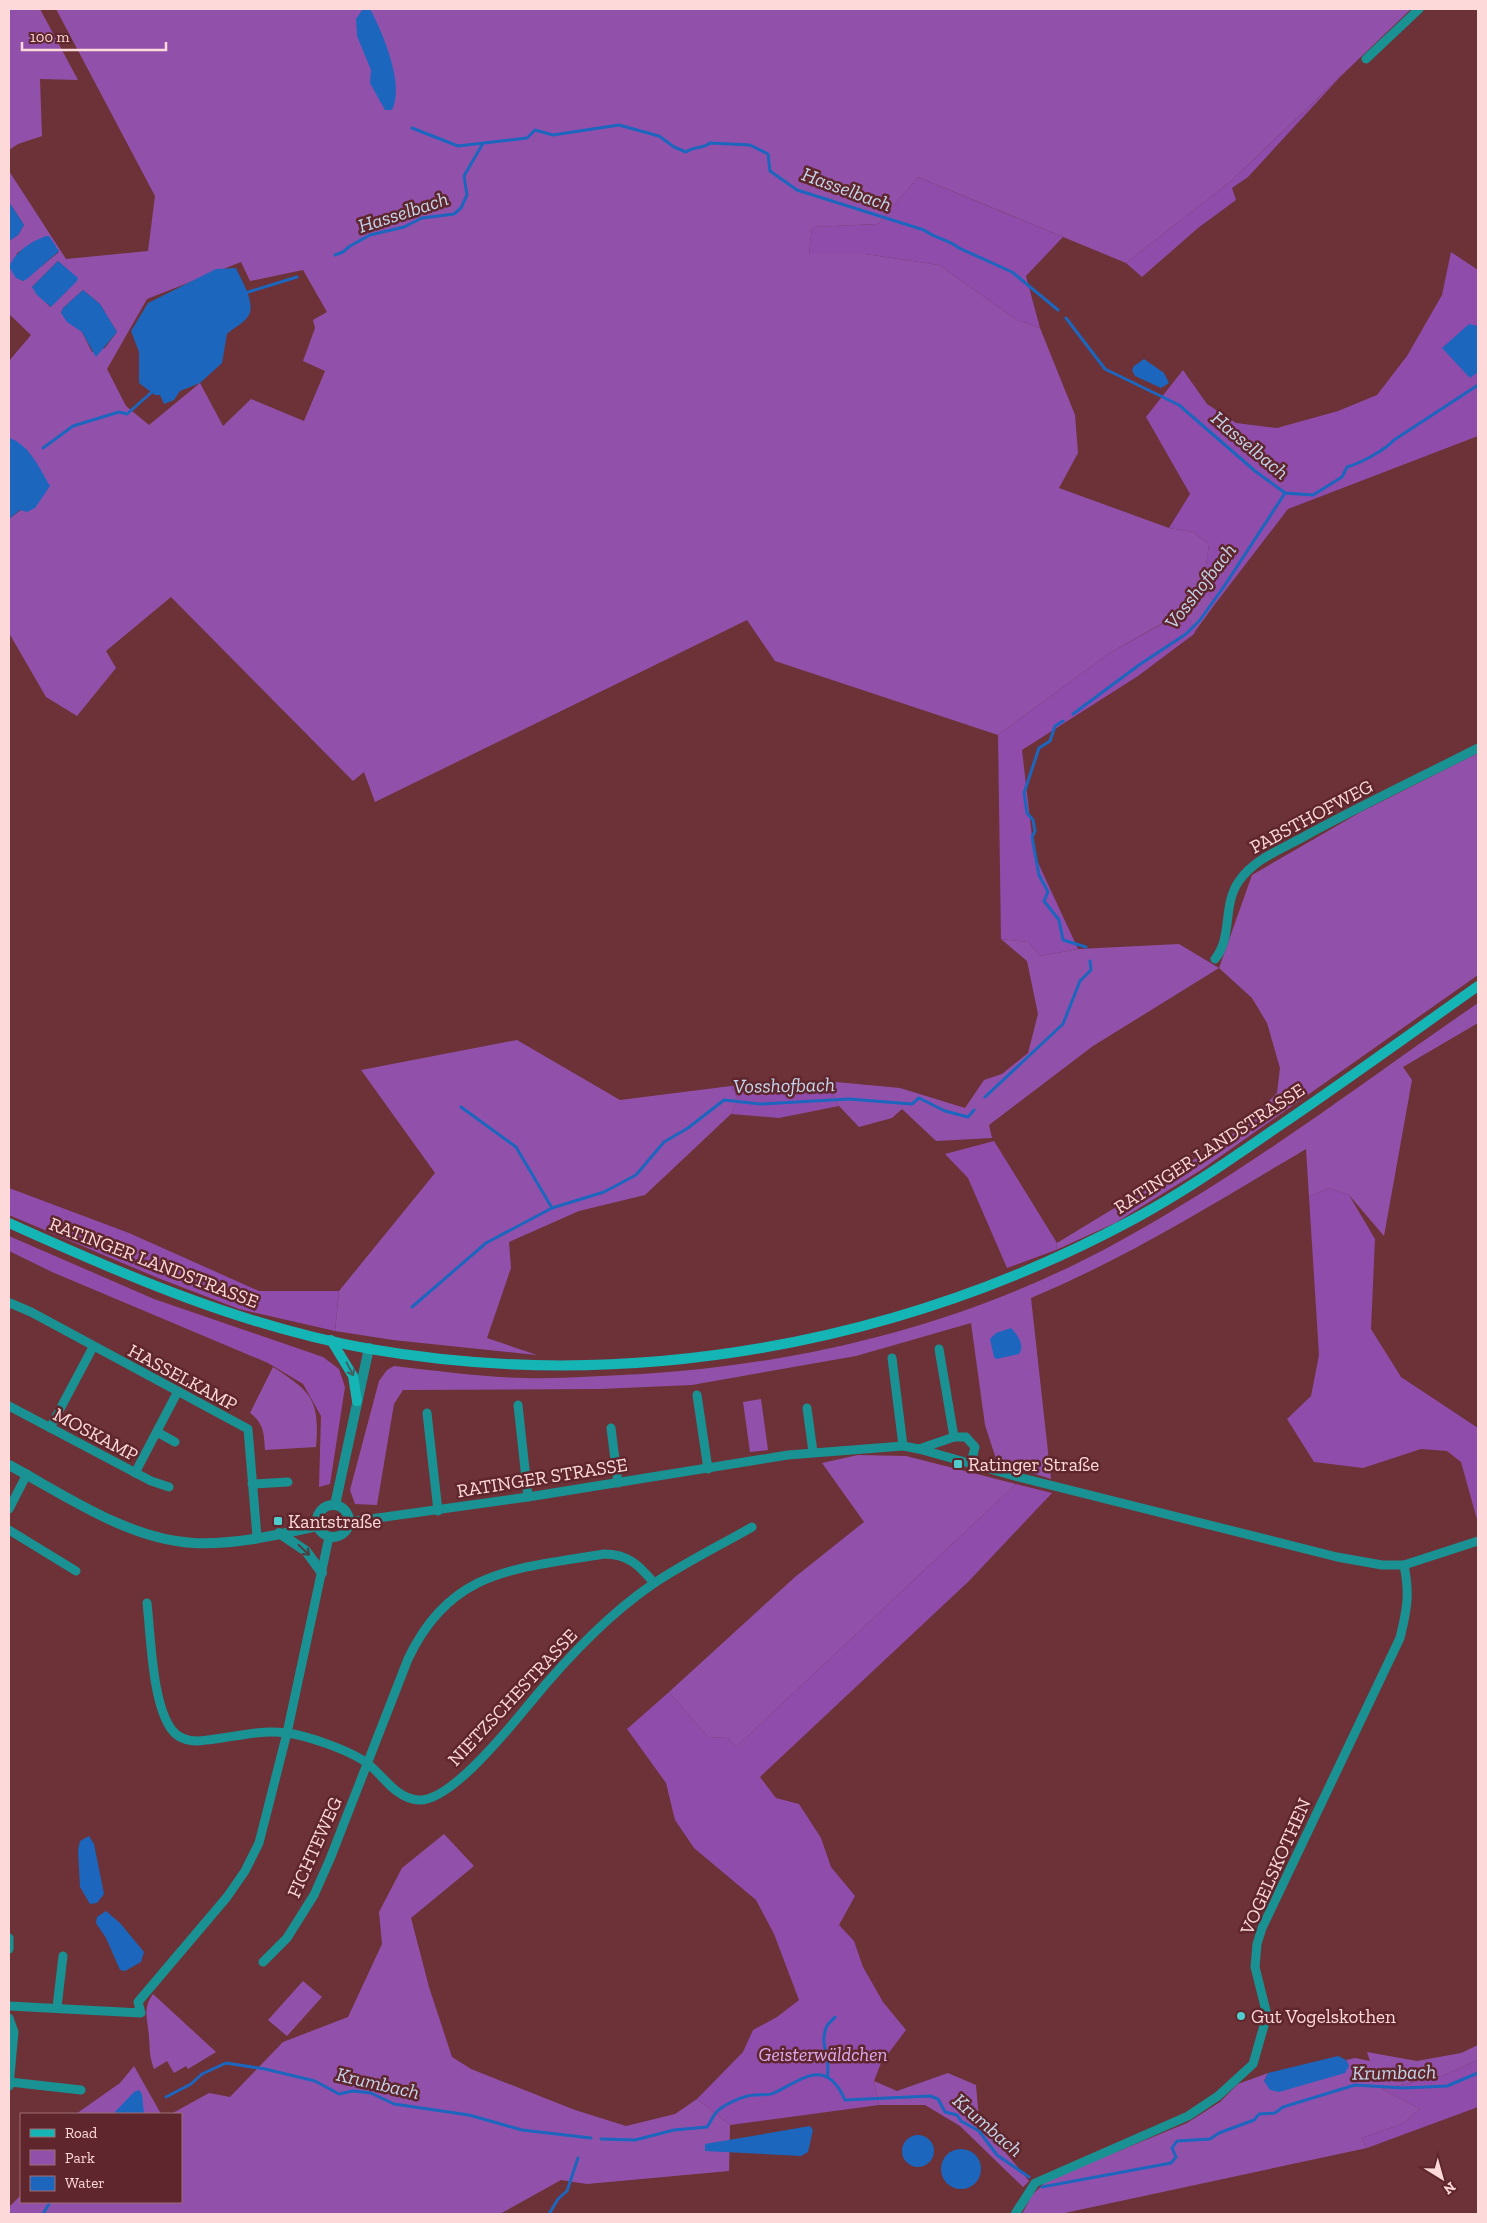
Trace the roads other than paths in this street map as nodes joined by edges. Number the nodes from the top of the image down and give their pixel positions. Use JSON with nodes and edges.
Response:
{"nodes":[{"id":1,"x":1418,"y":9,"type":"edge"},
{"id":2,"x":1366,"y":59,"type":"dead end"},
{"id":3,"x":1478,"y":748,"type":"edge"},
{"id":4,"x":1214,"y":959,"type":"dead end"},
{"id":5,"x":1478,"y":986,"type":"edge"},
{"id":6,"x":9,"y":1223,"type":"edge"},
{"id":7,"x":9,"y":1304,"type":"edge"},
{"id":8,"x":331,"y":1340,"type":"junction"},
{"id":9,"x":93,"y":1348,"type":"junction"},
{"id":10,"x":369,"y":1348,"type":"junction"},
{"id":11,"x":939,"y":1349,"type":"dead end"},
{"id":12,"x":892,"y":1358,"type":"dead end"},
{"id":13,"x":178,"y":1391,"type":"junction"},
{"id":14,"x":697,"y":1395,"type":"dead end"},
{"id":15,"x":357,"y":1402,"type":"junction"},
{"id":16,"x":518,"y":1405,"type":"dead end"},
{"id":17,"x":9,"y":1406,"type":"edge"},
{"id":18,"x":807,"y":1408,"type":"dead end"},
{"id":19,"x":427,"y":1413,"type":"dead end"},
{"id":20,"x":50,"y":1428,"type":"junction"},
{"id":21,"x":611,"y":1428,"type":"dead end"},
{"id":22,"x":157,"y":1432,"type":"junction"},
{"id":23,"x":954,"y":1437,"type":"junction"},
{"id":24,"x":175,"y":1442,"type":"dead end"},
{"id":25,"x":903,"y":1446,"type":"junction"},
{"id":26,"x":919,"y":1449,"type":"junction"},
{"id":27,"x":813,"y":1452,"type":"junction"},
{"id":28,"x":971,"y":1463,"type":"junction"},
{"id":29,"x":9,"y":1465,"type":"edge"},
{"id":30,"x":708,"y":1468,"type":"junction"},
{"id":31,"x":135,"y":1473,"type":"junction"},
{"id":32,"x":27,"y":1474,"type":"junction"},
{"id":33,"x":288,"y":1482,"type":"dead end"},
{"id":34,"x":618,"y":1483,"type":"junction"},
{"id":35,"x":252,"y":1484,"type":"junction"},
{"id":36,"x":169,"y":1486,"type":"dead end"},
{"id":37,"x":528,"y":1497,"type":"junction"},
{"id":38,"x":335,"y":1505,"type":"junction"},
{"id":39,"x":9,"y":1509,"type":"edge"},
{"id":40,"x":438,"y":1511,"type":"junction"},
{"id":41,"x":349,"y":1522,"type":"junction"},
{"id":42,"x":318,"y":1526,"type":"junction"},
{"id":43,"x":752,"y":1527,"type":"dead end"},
{"id":44,"x":9,"y":1530,"type":"edge"},
{"id":45,"x":280,"y":1533,"type":"junction"},
{"id":46,"x":257,"y":1537,"type":"junction"},
{"id":47,"x":329,"y":1537,"type":"junction"},
{"id":48,"x":1478,"y":1540,"type":"edge"},
{"id":49,"x":1404,"y":1565,"type":"junction"},
{"id":50,"x":76,"y":1571,"type":"dead end"},
{"id":51,"x":322,"y":1573,"type":"junction"},
{"id":52,"x":654,"y":1583,"type":"junction"},
{"id":53,"x":147,"y":1603,"type":"dead end"},
{"id":54,"x":287,"y":1733,"type":"junction"},
{"id":55,"x":368,"y":1764,"type":"junction"},
{"id":56,"x":9,"y":1938,"type":"edge"},
{"id":57,"x":9,"y":1949,"type":"edge"},
{"id":58,"x":64,"y":1956,"type":"dead end"},
{"id":59,"x":263,"y":1962,"type":"dead end"},
{"id":60,"x":9,"y":2006,"type":"edge"},
{"id":61,"x":57,"y":2007,"type":"junction"},
{"id":62,"x":9,"y":2018,"type":"edge"},
{"id":63,"x":9,"y":2084,"type":"edge"},
{"id":64,"x":81,"y":2090,"type":"dead end"},
{"id":65,"x":1015,"y":2214,"type":"edge"}],
"edges":[{"from":1,"to":2,"type":"street"},
{"from":3,"to":4,"type":"street","name":"PABSTHOFWEG"},
{"from":5,"to":10,"type":"main road","name":"RATINGER LANDSTRASSE"},
{"from":6,"to":8,"type":"main road","name":"RATINGER LANDSTRASSE"},
{"from":7,"to":9,"type":"street","name":"HASSELKAMP"},
{"from":8,"to":10,"type":"main road","name":"RATINGER LANDSTRASSE"},
{"from":8,"to":15,"type":"main road","one_way":true},
{"from":9,"to":13,"type":"street","name":"HASSELKAMP"},
{"from":9,"to":20,"type":"street"},
{"from":10,"to":15,"type":"street"},
{"from":11,"to":23,"type":"street"},
{"from":12,"to":25,"type":"street"},
{"from":13,"to":22,"type":"street"},
{"from":13,"to":35,"type":"street","name":"HASSELKAMP"},
{"from":14,"to":30,"type":"street"},
{"from":15,"to":38,"type":"street"},
{"from":16,"to":37,"type":"street"},
{"from":17,"to":20,"type":"street","name":"MOSKAMP"},
{"from":18,"to":27,"type":"street"},
{"from":19,"to":40,"type":"street"},
{"from":20,"to":31,"type":"street","name":"MOSKAMP"},
{"from":21,"to":34,"type":"street"},
{"from":22,"to":24,"type":"street"},
{"from":22,"to":31,"type":"street"},
{"from":23,"to":26,"type":"street","name":"RATINGER STRASSE"},
{"from":23,"to":28,"type":"street"},
{"from":25,"to":26,"type":"street","name":"RATINGER STRASSE"},
{"from":25,"to":27,"type":"street","name":"RATINGER STRASSE"},
{"from":26,"to":28,"type":"street","name":"RATINGER STRASSE"},
{"from":27,"to":30,"type":"street","name":"RATINGER STRASSE"},
{"from":28,"to":49,"type":"street","name":"RATINGER STRASSE"},
{"from":29,"to":32,"type":"street"},
{"from":30,"to":34,"type":"street","name":"RATINGER STRASSE"},
{"from":31,"to":36,"type":"street","name":"MOSKAMP"},
{"from":32,"to":39,"type":"street"},
{"from":32,"to":46,"type":"street"},
{"from":33,"to":35,"type":"street"},
{"from":34,"to":37,"type":"street","name":"RATINGER STRASSE"},
{"from":35,"to":46,"type":"street","name":"HASSELKAMP"},
{"from":37,"to":40,"type":"street","name":"RATINGER STRASSE"},
{"from":38,"to":41,"type":"street"},
{"from":38,"to":42,"type":"street"},
{"from":40,"to":41,"type":"street","name":"RATINGER STRASSE"},
{"from":41,"to":47,"type":"street"},
{"from":42,"to":45,"type":"street"},
{"from":42,"to":47,"type":"street"},
{"from":43,"to":52,"type":"street","name":"NIETZSCHESTRASSE"},
{"from":44,"to":50,"type":"street"},
{"from":45,"to":46,"type":"street"},
{"from":45,"to":51,"type":"street","one_way":true},
{"from":47,"to":51,"type":"street"},
{"from":48,"to":49,"type":"street"},
{"from":49,"to":65,"type":"street","name":"VOGELSKOTHEN"},
{"from":51,"to":54,"type":"street"},
{"from":52,"to":55,"type":"street","name":"NIETZSCHESTRASSE"},
{"from":52,"to":55,"type":"street","name":"FICHTEWEG"},
{"from":53,"to":54,"type":"street","name":"NIETZSCHESTRASSE"},
{"from":54,"to":55,"type":"street","name":"NIETZSCHESTRASSE"},
{"from":54,"to":61,"type":"street"},
{"from":55,"to":59,"type":"street","name":"FICHTEWEG"},
{"from":56,"to":57,"type":"street"},
{"from":58,"to":61,"type":"street"},
{"from":60,"to":61,"type":"street"},
{"from":62,"to":63,"type":"street"},
{"from":63,"to":64,"type":"street"}]}
